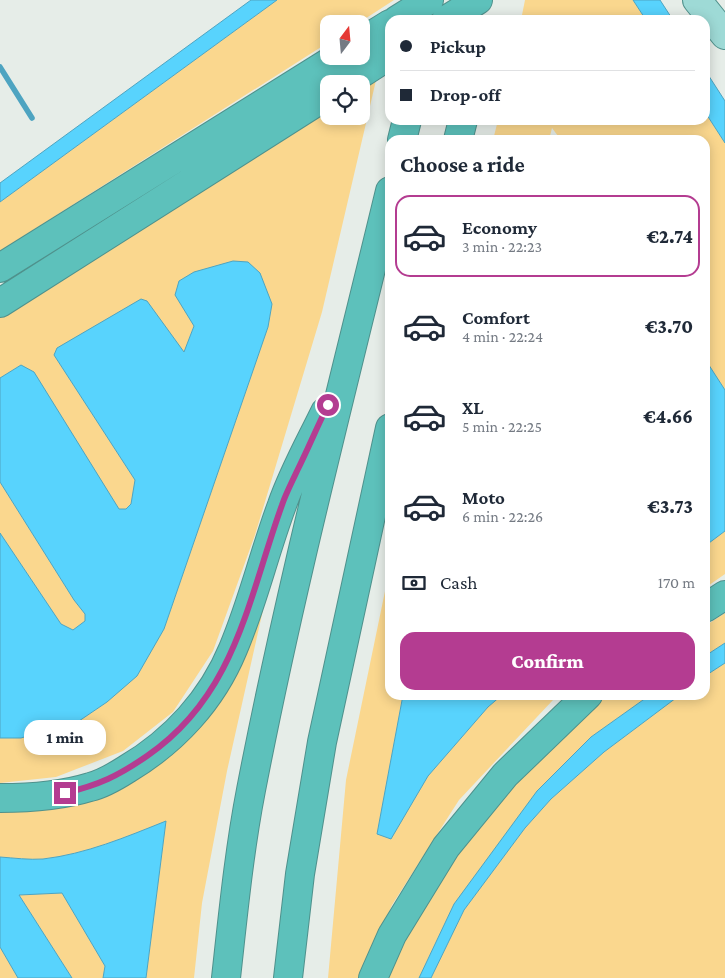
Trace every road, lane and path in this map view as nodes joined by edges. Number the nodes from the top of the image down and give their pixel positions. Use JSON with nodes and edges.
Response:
{"nodes":[{"id":1,"x":429,"y":0,"type":"edge"},
{"id":2,"x":433,"y":0,"type":"edge"},
{"id":3,"x":478,"y":0,"type":"edge"},
{"id":4,"x":489,"y":0,"type":"edge"},
{"id":5,"x":690,"y":0,"type":"edge"},
{"id":6,"x":697,"y":0,"type":"edge"},
{"id":7,"x":405,"y":15,"type":"edge"},
{"id":8,"x":429,"y":15,"type":"edge"},
{"id":9,"x":454,"y":15,"type":"edge"},
{"id":10,"x":485,"y":15,"type":"edge"},
{"id":11,"x":699,"y":15,"type":"edge"},
{"id":12,"x":709,"y":15,"type":"edge"},
{"id":13,"x":710,"y":16,"type":"edge"},
{"id":14,"x":385,"y":27,"type":"edge"},
{"id":15,"x":710,"y":32,"type":"edge"},
{"id":16,"x":725,"y":34,"type":"edge"},
{"id":17,"x":370,"y":36,"type":"edge"},
{"id":18,"x":725,"y":55,"type":"edge"},
{"id":19,"x":385,"y":58,"type":"edge"},
{"id":20,"x":333,"y":65,"type":"edge"},
{"id":21,"x":359,"y":75,"type":"edge"},
{"id":22,"x":314,"y":93,"type":"edge"},
{"id":23,"x":385,"y":212,"type":"edge"},
{"id":24,"x":0,"y":268,"type":"edge"},
{"id":25,"x":0,"y":303,"type":"edge"},
{"id":26,"x":350,"y":356,"type":"junction"},
{"id":27,"x":385,"y":451,"type":"edge"},
{"id":28,"x":725,"y":595,"type":"edge"},
{"id":29,"x":710,"y":605,"type":"edge"},
{"id":30,"x":583,"y":700,"type":"edge"},
{"id":31,"x":0,"y":798,"type":"edge"},
{"id":32,"x":226,"y":978,"type":"edge"},
{"id":33,"x":288,"y":978,"type":"edge"},
{"id":34,"x":374,"y":978,"type":"edge"}],
"edges":[{"from":1,"to":7,"type":"highway"},
{"from":2,"to":8,"type":"highway"},
{"from":3,"to":9,"type":"highway"},
{"from":4,"to":10,"type":"highway"},
{"from":5,"to":11,"type":"main road"},
{"from":6,"to":12,"type":"main road"},
{"from":13,"to":16,"type":"main road"},
{"from":14,"to":17,"type":"highway"},
{"from":15,"to":18,"type":"main road"},
{"from":19,"to":21,"type":"highway"},
{"from":20,"to":22,"type":"highway"},
{"from":22,"to":24,"type":"highway"},
{"from":22,"to":25,"type":"highway"},
{"from":23,"to":26,"type":"highway"},
{"from":26,"to":31,"type":"highway"},
{"from":26,"to":32,"type":"highway"},
{"from":27,"to":33,"type":"highway"},
{"from":28,"to":29,"type":"highway"},
{"from":30,"to":34,"type":"highway"}]}
